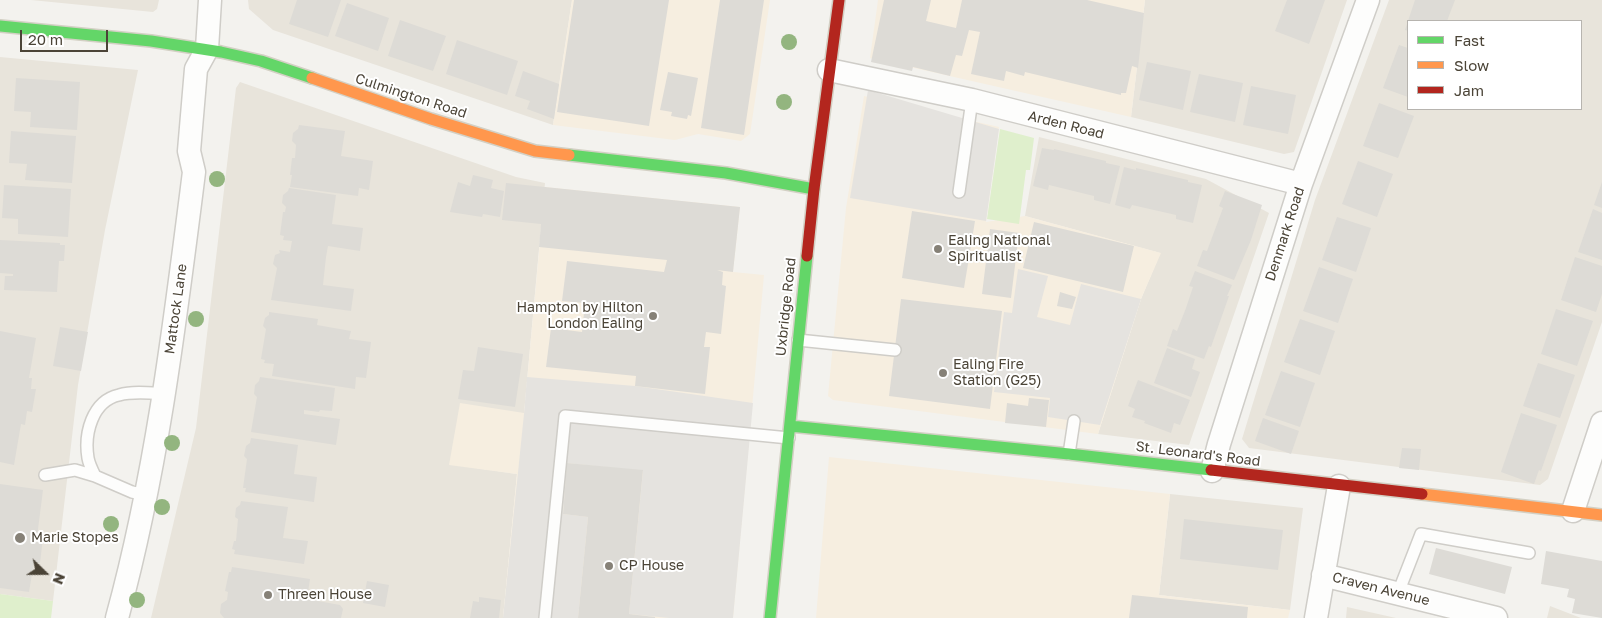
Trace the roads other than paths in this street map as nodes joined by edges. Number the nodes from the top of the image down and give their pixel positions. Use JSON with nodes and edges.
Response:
{"nodes":[{"id":1,"x":210,"y":0,"type":"edge"},
{"id":2,"x":840,"y":0,"type":"edge"},
{"id":3,"x":1368,"y":0,"type":"edge"},
{"id":4,"x":0,"y":26,"type":"edge"},
{"id":5,"x":207,"y":49,"type":"junction"},
{"id":6,"x":830,"y":70,"type":"junction"},
{"id":7,"x":972,"y":100,"type":"junction"},
{"id":8,"x":1301,"y":184,"type":"junction"},
{"id":9,"x":814,"y":189,"type":"junction"},
{"id":10,"x":959,"y":192,"type":"dead end"},
{"id":11,"x":798,"y":340,"type":"junction"},
{"id":12,"x":895,"y":350,"type":"dead end"},
{"id":13,"x":165,"y":394,"type":"junction"},
{"id":14,"x":1074,"y":421,"type":"dead end"},
{"id":15,"x":1602,"y":423,"type":"edge"},
{"id":16,"x":790,"y":426,"type":"junction"},
{"id":17,"x":788,"y":438,"type":"junction"},
{"id":18,"x":1069,"y":454,"type":"junction"},
{"id":19,"x":1212,"y":471,"type":"junction"},
{"id":20,"x":45,"y":475,"type":"dead end"},
{"id":21,"x":94,"y":476,"type":"junction"},
{"id":22,"x":1339,"y":486,"type":"junction"},
{"id":23,"x":146,"y":495,"type":"junction"},
{"id":24,"x":1573,"y":511,"type":"junction"},
{"id":25,"x":1602,"y":515,"type":"edge"},
{"id":26,"x":1529,"y":553,"type":"dead end"},
{"id":27,"x":1323,"y":575,"type":"junction"},
{"id":28,"x":1398,"y":593,"type":"junction"},
{"id":29,"x":117,"y":618,"type":"edge"},
{"id":30,"x":545,"y":618,"type":"edge"},
{"id":31,"x":770,"y":618,"type":"edge"},
{"id":32,"x":1316,"y":618,"type":"edge"},
{"id":33,"x":1496,"y":618,"type":"edge"}],
"edges":[{"from":1,"to":5,"type":"street","name":"Mattock Lane"},
{"from":2,"to":6,"type":"street","name":"Uxbridge Road"},
{"from":3,"to":8,"type":"street","name":"Denmark Road"},
{"from":4,"to":5,"type":"street","name":"Culmington Road"},
{"from":5,"to":9,"type":"street","name":"Culmington Road"},
{"from":5,"to":13,"type":"street","name":"Mattock Lane"},
{"from":6,"to":7,"type":"street","name":"Arden Road"},
{"from":6,"to":9,"type":"street","name":"Uxbridge Road"},
{"from":7,"to":8,"type":"street","name":"Arden Road"},
{"from":7,"to":10,"type":"lane"},
{"from":8,"to":19,"type":"street","name":"Denmark Road"},
{"from":9,"to":11,"type":"street","name":"Uxbridge Road"},
{"from":11,"to":12,"type":"lane"},
{"from":11,"to":16,"type":"street","name":"Uxbridge Road"},
{"from":13,"to":21,"type":"lane"},
{"from":13,"to":23,"type":"street","name":"Mattock Lane"},
{"from":14,"to":18,"type":"lane"},
{"from":15,"to":24,"type":"street"},
{"from":16,"to":17,"type":"street","name":"Uxbridge Road"},
{"from":16,"to":18,"type":"street","name":"St. Leonard's Road"},
{"from":17,"to":30,"type":"lane"},
{"from":17,"to":31,"type":"street","name":"Uxbridge Road"},
{"from":18,"to":19,"type":"street","name":"St. Leonard's Road"},
{"from":19,"to":22,"type":"street","name":"St. Leonard's Road"},
{"from":20,"to":21,"type":"lane"},
{"from":21,"to":23,"type":"lane"},
{"from":22,"to":24,"type":"street","name":"St. Leonard's Road"},
{"from":22,"to":27,"type":"street"},
{"from":23,"to":29,"type":"street","name":"Mattock Lane"},
{"from":24,"to":25,"type":"street","name":"St. Leonard's Road"},
{"from":26,"to":28,"type":"lane"},
{"from":27,"to":28,"type":"street","name":"Craven Avenue"},
{"from":27,"to":32,"type":"street"},
{"from":28,"to":33,"type":"street","name":"Craven Avenue"}]}
